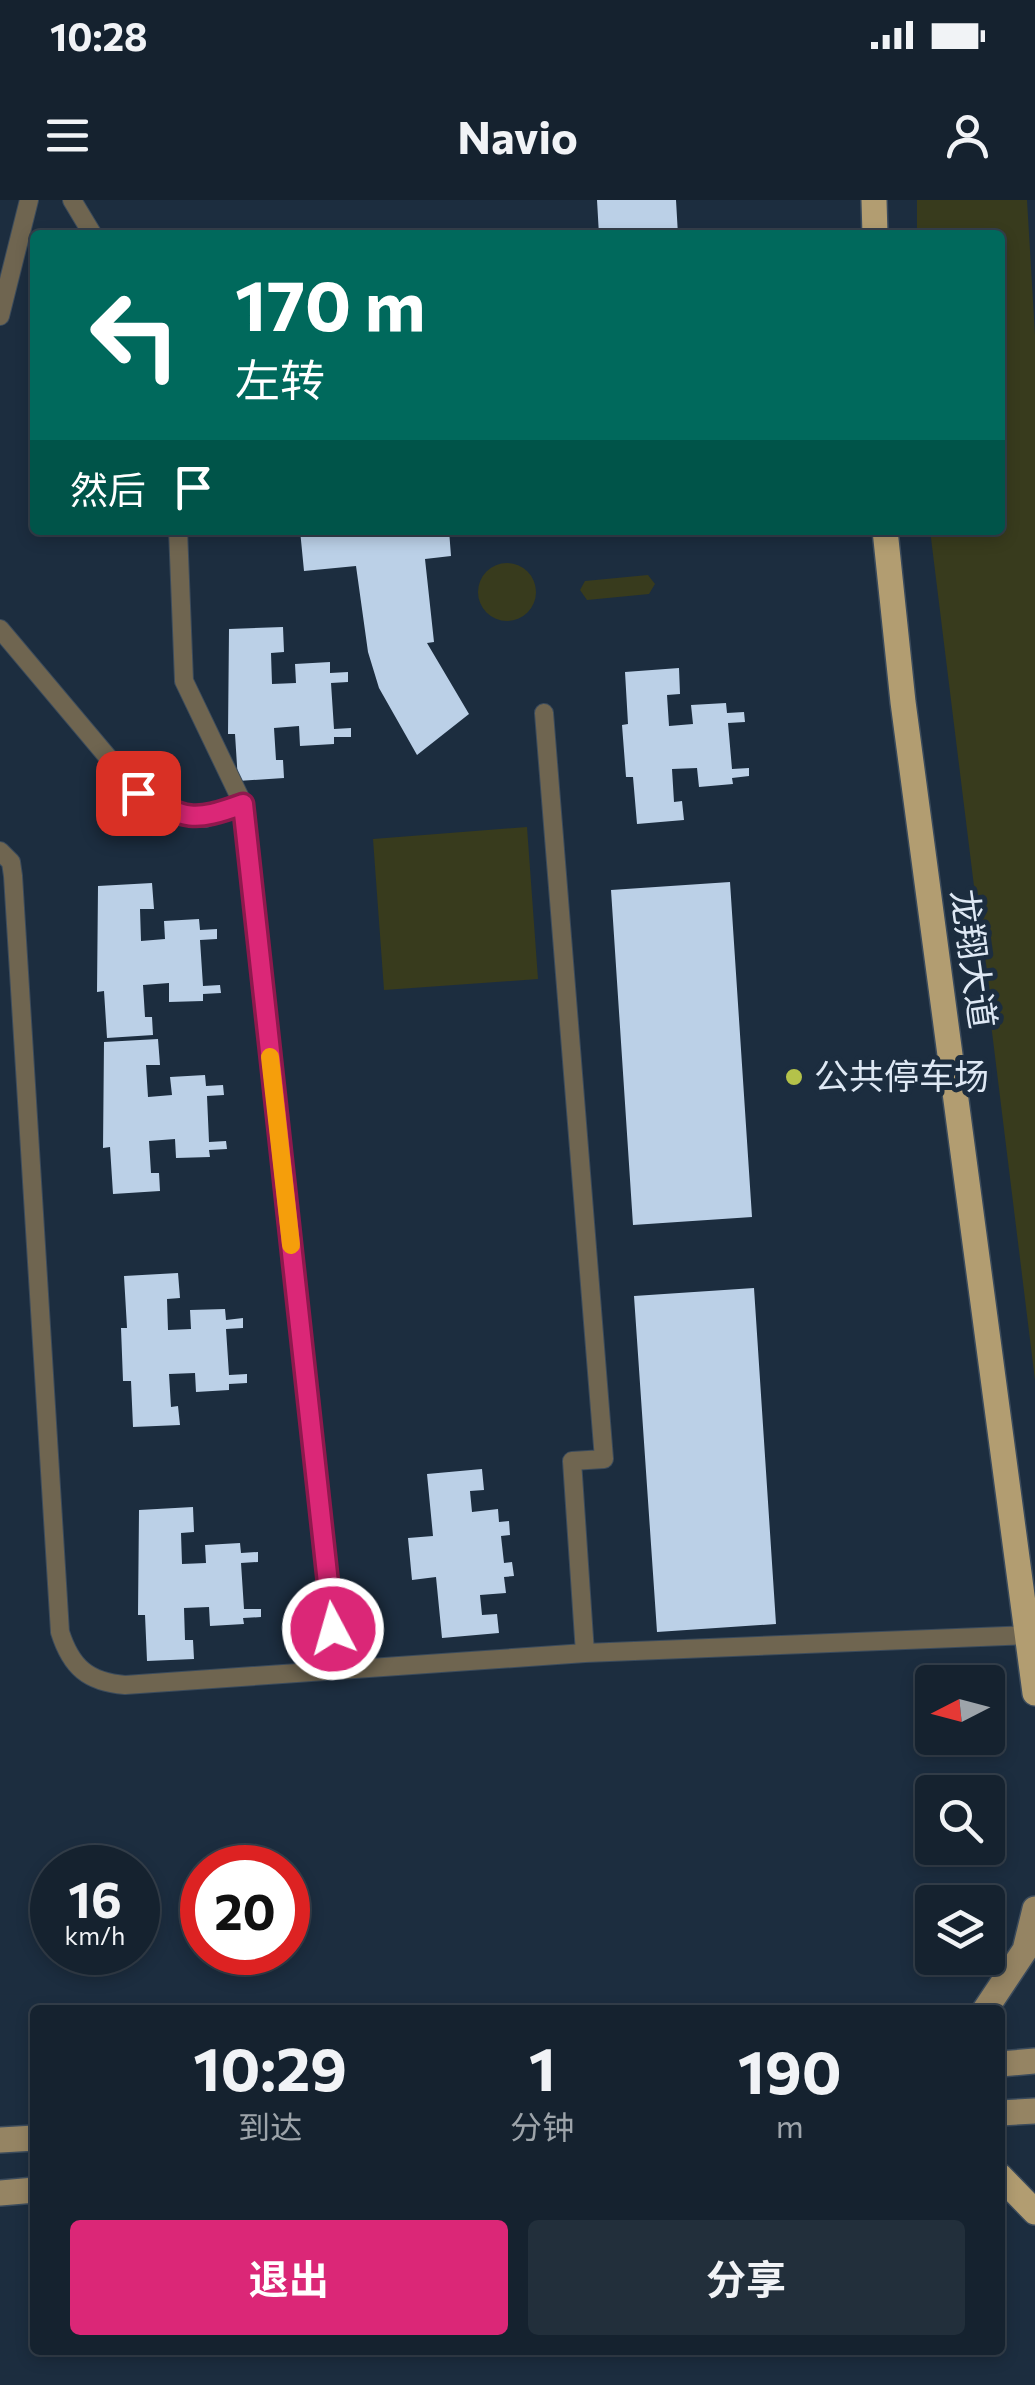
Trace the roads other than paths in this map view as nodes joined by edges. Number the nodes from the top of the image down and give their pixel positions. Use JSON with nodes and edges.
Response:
{"nodes":[{"id":1,"x":29,"y":200,"type":"edge"},
{"id":2,"x":72,"y":200,"type":"edge"},
{"id":3,"x":874,"y":200,"type":"edge"},
{"id":4,"x":90,"y":230,"type":"edge"},
{"id":5,"x":875,"y":230,"type":"edge"},
{"id":6,"x":0,"y":316,"type":"edge"},
{"id":7,"x":178,"y":535,"type":"edge"},
{"id":8,"x":886,"y":535,"type":"edge"},
{"id":9,"x":0,"y":630,"type":"edge"},
{"id":10,"x":544,"y":713,"type":"dead end"},
{"id":11,"x":243,"y":804,"type":"junction"},
{"id":12,"x":0,"y":850,"type":"edge"},
{"id":13,"x":1028,"y":1634,"type":"junction"},
{"id":14,"x":585,"y":1652,"type":"junction"},
{"id":15,"x":338,"y":1668,"type":"junction"},
{"id":16,"x":1035,"y":1694,"type":"edge"},
{"id":17,"x":1035,"y":1909,"type":"edge"},
{"id":18,"x":988,"y":2005,"type":"edge"},
{"id":19,"x":1035,"y":2061,"type":"edge"},
{"id":20,"x":1005,"y":2064,"type":"edge"},
{"id":21,"x":1035,"y":2111,"type":"edge"},
{"id":22,"x":1005,"y":2113,"type":"edge"},
{"id":23,"x":30,"y":2138,"type":"edge"},
{"id":24,"x":0,"y":2140,"type":"edge"},
{"id":25,"x":1005,"y":2181,"type":"edge"},
{"id":26,"x":30,"y":2190,"type":"edge"},
{"id":27,"x":0,"y":2193,"type":"edge"},
{"id":28,"x":1035,"y":2212,"type":"edge"}],
"edges":[{"from":1,"to":6,"type":"lane"},
{"from":2,"to":4,"type":"lane"},
{"from":3,"to":5,"type":"main road"},
{"from":7,"to":11,"type":"lane"},
{"from":8,"to":13,"type":"main road","name":"龙翔大道"},
{"from":9,"to":11,"type":"lane"},
{"from":10,"to":14,"type":"lane"},
{"from":11,"to":15,"type":"lane"},
{"from":12,"to":15,"type":"lane"},
{"from":13,"to":14,"type":"lane"},
{"from":13,"to":16,"type":"main road","name":"龙翔大道"},
{"from":14,"to":15,"type":"lane"},
{"from":17,"to":18,"type":"main road"},
{"from":19,"to":20,"type":"main road"},
{"from":21,"to":22,"type":"main road"},
{"from":23,"to":24,"type":"main road"},
{"from":25,"to":28,"type":"main road"},
{"from":26,"to":27,"type":"main road"}]}
